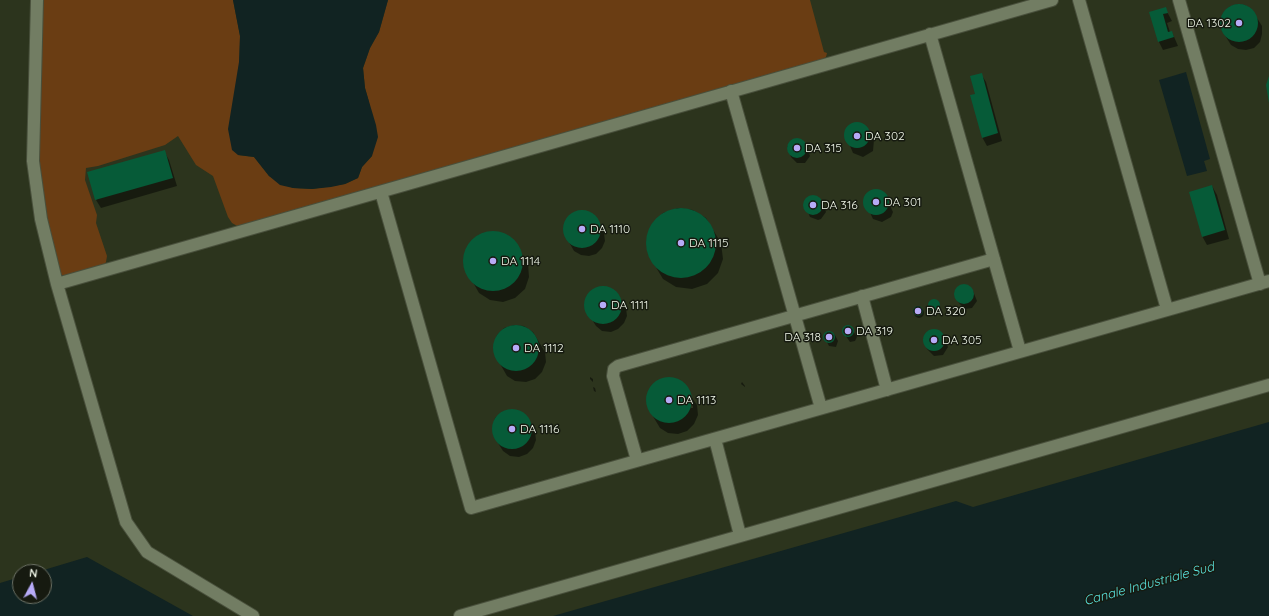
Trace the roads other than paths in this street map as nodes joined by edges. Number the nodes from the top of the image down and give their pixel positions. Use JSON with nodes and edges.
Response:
{"nodes":[{"id":1,"x":37,"y":0,"type":"edge"},
{"id":2,"x":1052,"y":0,"type":"edge"},
{"id":3,"x":1080,"y":0,"type":"edge"},
{"id":4,"x":1179,"y":0,"type":"edge"},
{"id":5,"x":930,"y":34,"type":"junction"},
{"id":6,"x":731,"y":91,"type":"junction"},
{"id":7,"x":381,"y":192,"type":"junction"},
{"id":8,"x":994,"y":259,"type":"junction"},
{"id":9,"x":1264,"y":282,"type":"edge"},
{"id":10,"x":57,"y":284,"type":"junction"},
{"id":11,"x":862,"y":296,"type":"junction"},
{"id":12,"x":1167,"y":309,"type":"junction"},
{"id":13,"x":796,"y":316,"type":"junction"},
{"id":14,"x":1020,"y":351,"type":"junction"},
{"id":15,"x":1269,"y":385,"type":"edge"},
{"id":16,"x":887,"y":390,"type":"junction"},
{"id":17,"x":821,"y":408,"type":"junction"},
{"id":18,"x":715,"y":439,"type":"junction"},
{"id":19,"x":637,"y":460,"type":"junction"},
{"id":20,"x":740,"y":534,"type":"junction"},
{"id":21,"x":253,"y":616,"type":"edge"},
{"id":22,"x":460,"y":616,"type":"edge"}],
"edges":[{"from":1,"to":10,"type":"lane"},
{"from":2,"to":5,"type":"lane"},
{"from":3,"to":12,"type":"lane"},
{"from":4,"to":9,"type":"lane"},
{"from":5,"to":6,"type":"lane"},
{"from":5,"to":8,"type":"lane"},
{"from":6,"to":7,"type":"lane"},
{"from":6,"to":13,"type":"lane"},
{"from":7,"to":10,"type":"lane"},
{"from":7,"to":19,"type":"lane"},
{"from":8,"to":11,"type":"lane"},
{"from":8,"to":14,"type":"lane"},
{"from":9,"to":12,"type":"lane"},
{"from":10,"to":21,"type":"lane"},
{"from":11,"to":13,"type":"lane"},
{"from":11,"to":16,"type":"lane"},
{"from":12,"to":14,"type":"lane"},
{"from":13,"to":17,"type":"lane"},
{"from":13,"to":19,"type":"lane"},
{"from":14,"to":16,"type":"lane"},
{"from":15,"to":20,"type":"lane"},
{"from":16,"to":17,"type":"lane"},
{"from":17,"to":18,"type":"lane"},
{"from":18,"to":19,"type":"lane"},
{"from":18,"to":20,"type":"lane"},
{"from":20,"to":22,"type":"lane"}]}
